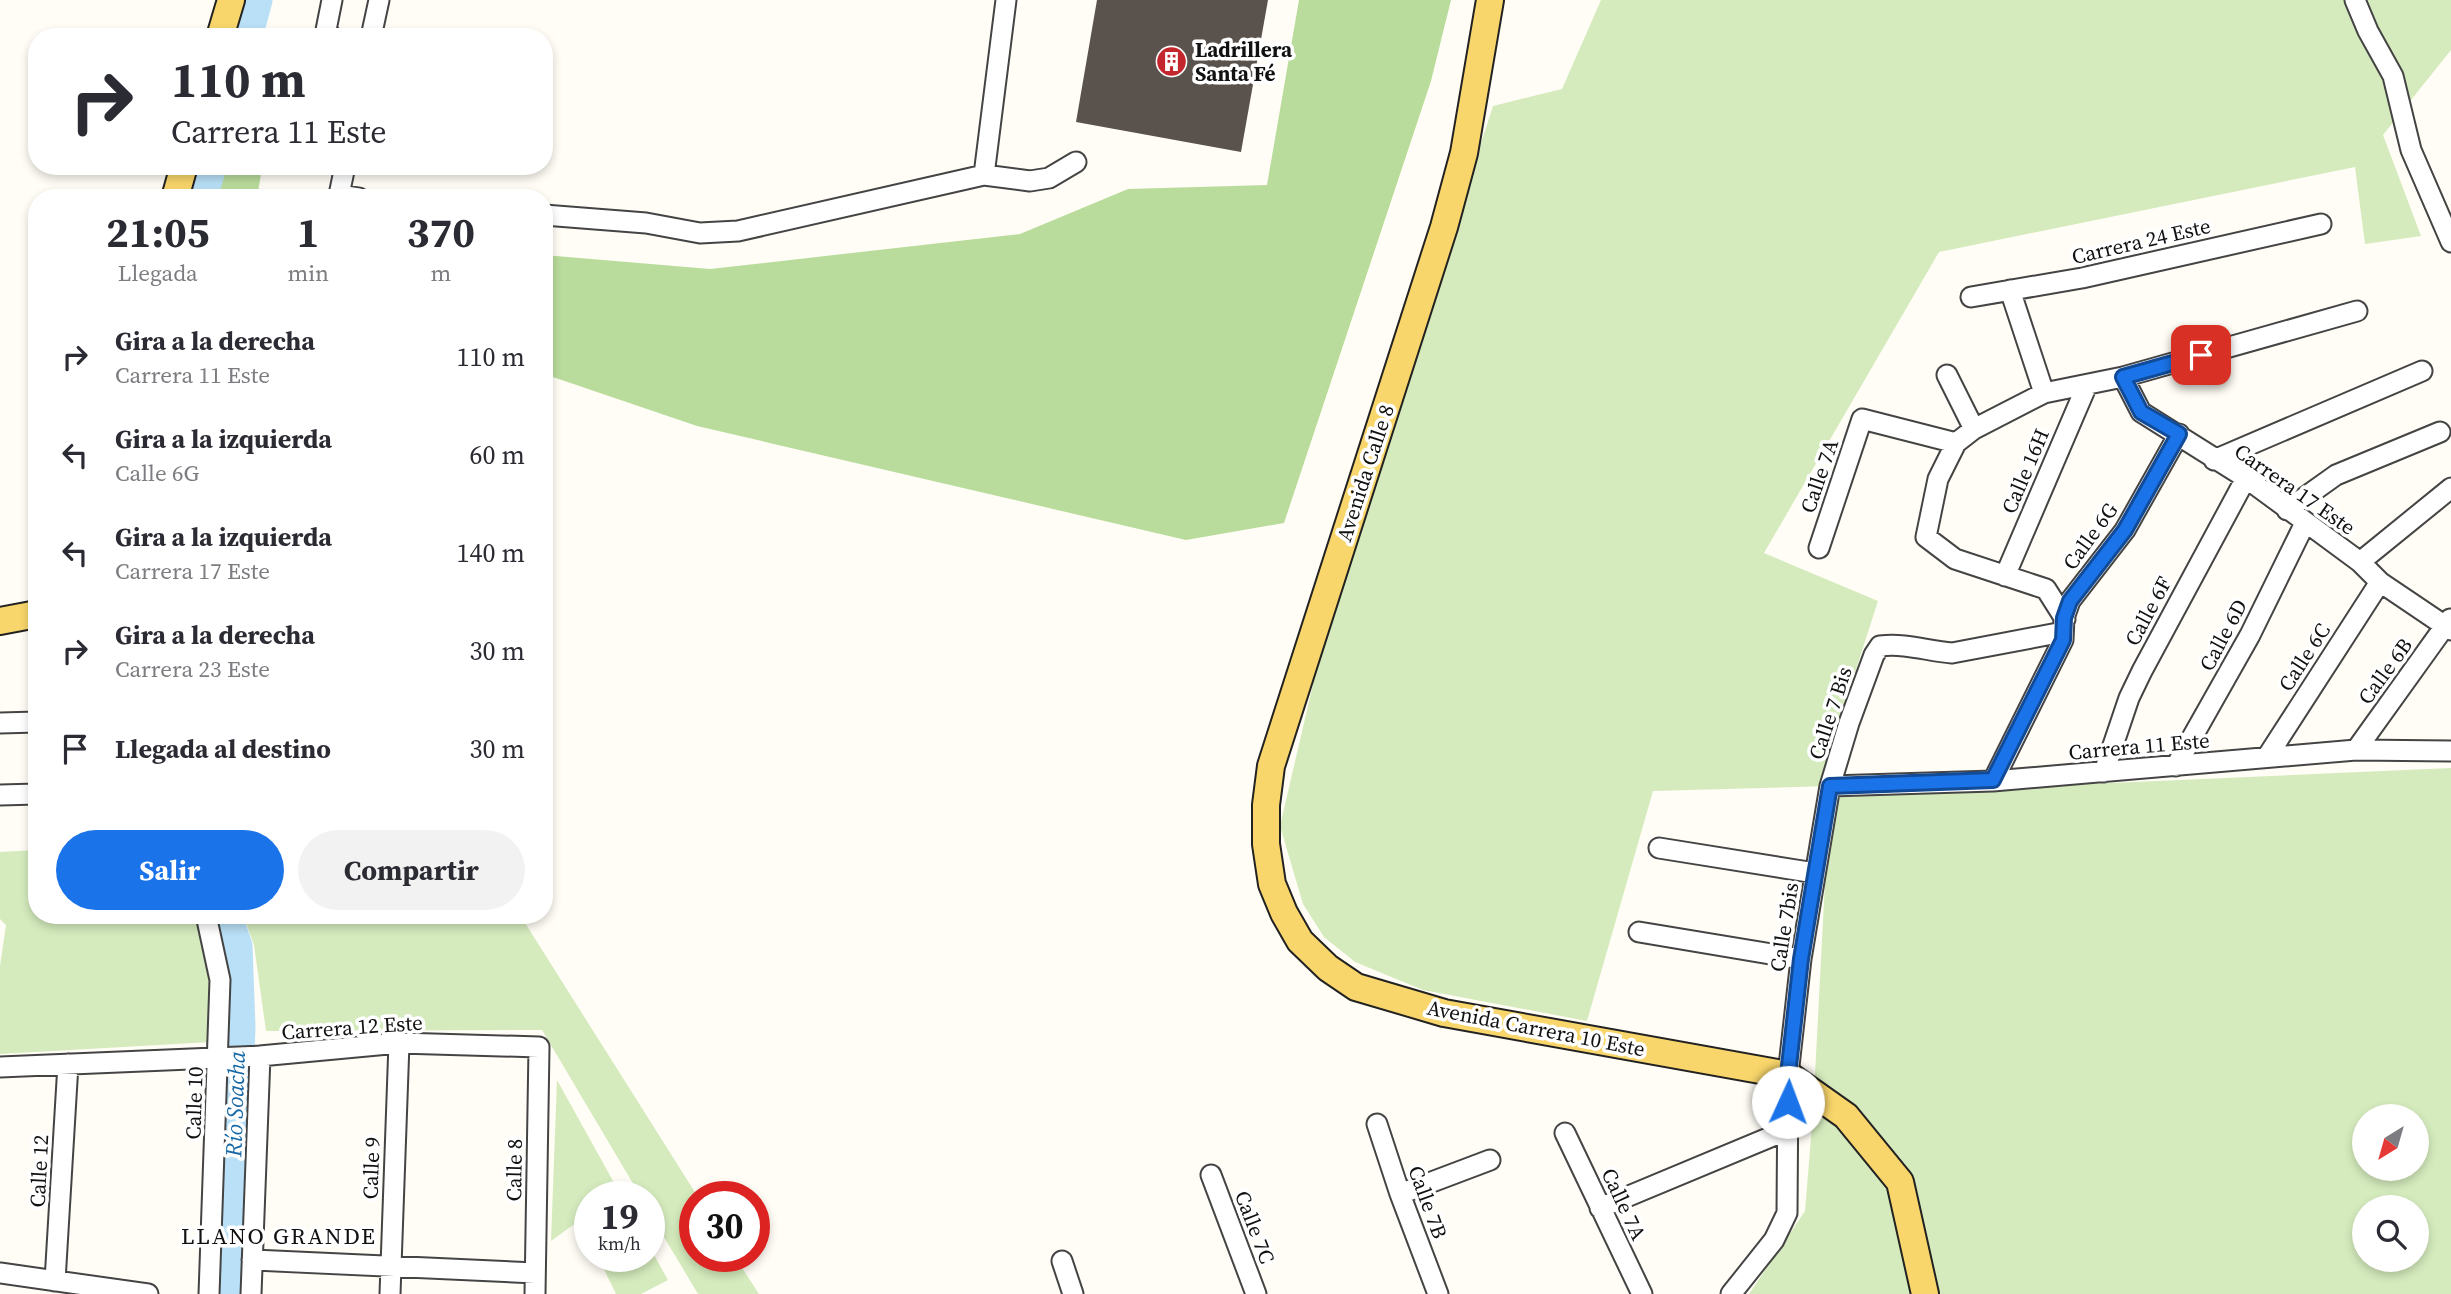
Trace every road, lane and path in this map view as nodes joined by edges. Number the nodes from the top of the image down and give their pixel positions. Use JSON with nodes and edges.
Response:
{"nodes":[{"id":1,"x":231,"y":0,"type":"edge"},
{"id":2,"x":332,"y":0,"type":"edge"},
{"id":3,"x":379,"y":0,"type":"edge"},
{"id":4,"x":1006,"y":0,"type":"edge"},
{"id":5,"x":1490,"y":0,"type":"edge"},
{"id":6,"x":2355,"y":0,"type":"edge"},
{"id":7,"x":223,"y":28,"type":"edge"},
{"id":8,"x":327,"y":28,"type":"edge"},
{"id":9,"x":373,"y":28,"type":"edge"},
{"id":10,"x":1076,"y":162,"type":"dead end"},
{"id":11,"x":984,"y":175,"type":"junction"},
{"id":12,"x":2443,"y":204,"type":"edge"},
{"id":13,"x":553,"y":216,"type":"edge"},
{"id":14,"x":2321,"y":224,"type":"dead end"},
{"id":15,"x":2451,"y":242,"type":"edge"},
{"id":16,"x":2010,"y":290,"type":"junction"},
{"id":17,"x":1971,"y":297,"type":"dead end"},
{"id":18,"x":2357,"y":311,"type":"dead end"},
{"id":19,"x":2422,"y":371,"type":"dead end"},
{"id":20,"x":1947,"y":375,"type":"dead end"},
{"id":21,"x":2123,"y":377,"type":"junction"},
{"id":22,"x":2087,"y":386,"type":"junction"},
{"id":23,"x":2044,"y":393,"type":"junction"},
{"id":24,"x":1974,"y":429,"type":"junction"},
{"id":25,"x":2440,"y":432,"type":"dead end"},
{"id":26,"x":2179,"y":434,"type":"junction"},
{"id":27,"x":1956,"y":443,"type":"junction"},
{"id":28,"x":2214,"y":460,"type":"junction"},
{"id":29,"x":2246,"y":478,"type":"junction"},
{"id":30,"x":2451,"y":488,"type":"edge"},
{"id":31,"x":2287,"y":510,"type":"junction"},
{"id":32,"x":2305,"y":523,"type":"junction"},
{"id":33,"x":1819,"y":548,"type":"dead end"},
{"id":34,"x":2360,"y":562,"type":"junction"},
{"id":35,"x":2005,"y":576,"type":"junction"},
{"id":36,"x":2380,"y":582,"type":"junction"},
{"id":37,"x":28,"y":616,"type":"edge"},
{"id":38,"x":0,"y":621,"type":"edge"},
{"id":39,"x":2064,"y":625,"type":"junction"},
{"id":40,"x":2449,"y":625,"type":"edge"},
{"id":41,"x":28,"y":722,"type":"edge"},
{"id":42,"x":0,"y":723,"type":"edge"},
{"id":43,"x":2356,"y":750,"type":"junction"},
{"id":44,"x":2451,"y":751,"type":"edge"},
{"id":45,"x":2267,"y":757,"type":"junction"},
{"id":46,"x":2176,"y":766,"type":"junction"},
{"id":47,"x":2104,"y":772,"type":"junction"},
{"id":48,"x":1993,"y":780,"type":"junction"},
{"id":49,"x":1830,"y":786,"type":"junction"},
{"id":50,"x":28,"y":794,"type":"edge"},
{"id":51,"x":0,"y":795,"type":"edge"},
{"id":52,"x":1659,"y":848,"type":"dead end"},
{"id":53,"x":1815,"y":873,"type":"junction"},
{"id":54,"x":208,"y":924,"type":"edge"},
{"id":55,"x":1639,"y":932,"type":"dead end"},
{"id":56,"x":1300,"y":941,"type":"joint"},
{"id":57,"x":1801,"y":959,"type":"junction"},
{"id":58,"x":399,"y":1044,"type":"junction"},
{"id":59,"x":539,"y":1047,"type":"joint"},
{"id":60,"x":255,"y":1056,"type":"junction"},
{"id":61,"x":221,"y":1058,"type":"junction"},
{"id":62,"x":68,"y":1064,"type":"junction"},
{"id":63,"x":0,"y":1067,"type":"edge"},
{"id":64,"x":1788,"y":1075,"type":"junction"},
{"id":65,"x":1377,"y":1125,"type":"dead end"},
{"id":66,"x":1787,"y":1130,"type":"junction"},
{"id":67,"x":1565,"y":1133,"type":"dead end"},
{"id":68,"x":1490,"y":1160,"type":"dead end"},
{"id":69,"x":1211,"y":1175,"type":"dead end"},
{"id":70,"x":1400,"y":1194,"type":"junction"},
{"id":71,"x":1600,"y":1208,"type":"junction"},
{"id":72,"x":252,"y":1260,"type":"junction"},
{"id":73,"x":1062,"y":1261,"type":"dead end"},
{"id":74,"x":391,"y":1267,"type":"junction"},
{"id":75,"x":0,"y":1273,"type":"edge"},
{"id":76,"x":535,"y":1273,"type":"junction"},
{"id":77,"x":55,"y":1281,"type":"junction"},
{"id":78,"x":148,"y":1294,"type":"edge"},
{"id":79,"x":209,"y":1294,"type":"edge"},
{"id":80,"x":251,"y":1294,"type":"edge"},
{"id":81,"x":390,"y":1294,"type":"edge"},
{"id":82,"x":535,"y":1294,"type":"edge"},
{"id":83,"x":1073,"y":1294,"type":"edge"},
{"id":84,"x":1256,"y":1294,"type":"edge"},
{"id":85,"x":1438,"y":1294,"type":"edge"},
{"id":86,"x":1642,"y":1294,"type":"edge"},
{"id":87,"x":1731,"y":1294,"type":"edge"},
{"id":88,"x":1925,"y":1294,"type":"edge"}],
"edges":[{"from":1,"to":7,"type":"main road"},
{"from":2,"to":8,"type":"street"},
{"from":3,"to":9,"type":"street"},
{"from":4,"to":11,"type":"street"},
{"from":5,"to":56,"type":"main road","name":"Avenida Calle 8"},
{"from":6,"to":12,"type":"street"},
{"from":10,"to":11,"type":"street"},
{"from":11,"to":13,"type":"street"},
{"from":12,"to":15,"type":"street"},
{"from":14,"to":16,"type":"street","name":"Carrera 24 Este"},
{"from":16,"to":17,"type":"street","name":"Carrera 24 Este"},
{"from":16,"to":23,"type":"street"},
{"from":18,"to":21,"type":"street"},
{"from":19,"to":28,"type":"street"},
{"from":20,"to":24,"type":"street"},
{"from":21,"to":22,"type":"street"},
{"from":21,"to":26,"type":"street","name":"Carrera 17 Este"},
{"from":22,"to":23,"type":"street"},
{"from":22,"to":35,"type":"street","name":"Calle 16H"},
{"from":23,"to":24,"type":"street"},
{"from":24,"to":27,"type":"street"},
{"from":25,"to":31,"type":"street"},
{"from":26,"to":28,"type":"street","name":"Carrera 17 Este"},
{"from":26,"to":39,"type":"street","name":"Calle 6G"},
{"from":27,"to":33,"type":"street","name":"Calle 7A"},
{"from":27,"to":35,"type":"street"},
{"from":28,"to":29,"type":"street","name":"Carrera 17 Este"},
{"from":29,"to":31,"type":"street","name":"Carrera 17 Este"},
{"from":29,"to":47,"type":"street","name":"Calle 6F"},
{"from":30,"to":34,"type":"street"},
{"from":31,"to":32,"type":"street","name":"Carrera 17 Este"},
{"from":32,"to":34,"type":"street","name":"Carrera 17 Este"},
{"from":32,"to":46,"type":"street","name":"Calle 6D"},
{"from":34,"to":36,"type":"street","name":"Carrera 17 Este"},
{"from":35,"to":39,"type":"street"},
{"from":36,"to":40,"type":"street","name":"Carrera 17 Este"},
{"from":36,"to":45,"type":"street","name":"Calle 6C"},
{"from":37,"to":38,"type":"main road"},
{"from":39,"to":48,"type":"street","name":"Calle 6G"},
{"from":39,"to":49,"type":"street","name":"Calle 7 Bis"},
{"from":40,"to":43,"type":"street","name":"Calle 6B"},
{"from":41,"to":42,"type":"street"},
{"from":43,"to":44,"type":"street","name":"Carrera 11 Este"},
{"from":43,"to":45,"type":"street","name":"Carrera 11 Este"},
{"from":45,"to":46,"type":"street","name":"Carrera 11 Este"},
{"from":46,"to":47,"type":"street","name":"Carrera 11 Este"},
{"from":47,"to":48,"type":"street","name":"Carrera 11 Este"},
{"from":48,"to":49,"type":"street","name":"Carrera 11 Este"},
{"from":49,"to":53,"type":"street","name":"Calle 7bis"},
{"from":50,"to":51,"type":"street"},
{"from":52,"to":53,"type":"street"},
{"from":53,"to":57,"type":"street","name":"Calle 7bis"},
{"from":54,"to":61,"type":"street","name":"Calle 10"},
{"from":55,"to":57,"type":"street"},
{"from":56,"to":64,"type":"main road","name":"Avenida Carrera 10 Este"},
{"from":57,"to":64,"type":"street","name":"Calle 7bis"},
{"from":58,"to":59,"type":"street","name":"Carrera 12 Este"},
{"from":58,"to":60,"type":"street","name":"Carrera 12 Este"},
{"from":58,"to":74,"type":"street","name":"Calle 9"},
{"from":59,"to":76,"type":"street","name":"Calle 8"},
{"from":60,"to":61,"type":"street","name":"Carrera 12 Este"},
{"from":60,"to":72,"type":"street"},
{"from":61,"to":62,"type":"street","name":"Carrera 12 Este"},
{"from":61,"to":79,"type":"street","name":"Calle 10"},
{"from":62,"to":63,"type":"street","name":"Carrera 12 Este"},
{"from":62,"to":77,"type":"street","name":"Calle 12"},
{"from":64,"to":66,"type":"street"},
{"from":64,"to":88,"type":"main road"},
{"from":65,"to":70,"type":"street","name":"Calle 7B"},
{"from":66,"to":71,"type":"street"},
{"from":66,"to":87,"type":"street"},
{"from":67,"to":71,"type":"street","name":"Calle 7A"},
{"from":68,"to":70,"type":"street"},
{"from":69,"to":84,"type":"street","name":"Calle 7C"},
{"from":70,"to":85,"type":"street","name":"Calle 7B"},
{"from":71,"to":86,"type":"street","name":"Calle 7A"},
{"from":72,"to":74,"type":"street"},
{"from":72,"to":80,"type":"street"},
{"from":73,"to":83,"type":"street"},
{"from":74,"to":76,"type":"street"},
{"from":74,"to":81,"type":"street","name":"Calle 9"},
{"from":75,"to":77,"type":"street"},
{"from":76,"to":82,"type":"street","name":"Calle 8"},
{"from":77,"to":78,"type":"street"}]}
